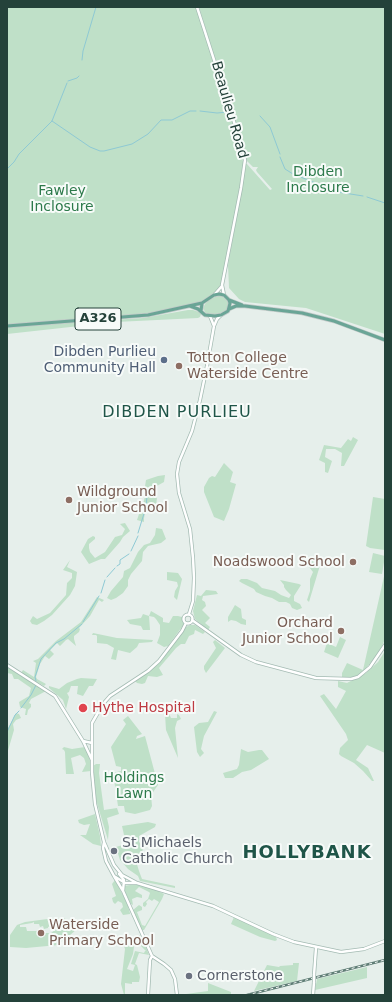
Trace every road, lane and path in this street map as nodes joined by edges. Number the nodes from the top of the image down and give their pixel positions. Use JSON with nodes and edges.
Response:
{"nodes":[{"id":1,"x":197,"y":7,"type":"edge"},
{"id":2,"x":222,"y":285,"type":"junction"},
{"id":3,"x":214,"y":294,"type":"junction"},
{"id":4,"x":224,"y":295,"type":"junction"},
{"id":5,"x":229,"y":300,"type":"junction"},
{"id":6,"x":202,"y":302,"type":"junction"},
{"id":7,"x":188,"y":306,"type":"junction"},
{"id":8,"x":245,"y":306,"type":"junction"},
{"id":9,"x":229,"y":309,"type":"junction"},
{"id":10,"x":201,"y":311,"type":"junction"},
{"id":11,"x":221,"y":315,"type":"junction"},
{"id":12,"x":210,"y":316,"type":"junction"},
{"id":13,"x":7,"y":326,"type":"edge"},
{"id":14,"x":214,"y":326,"type":"junction"},
{"id":15,"x":385,"y":340,"type":"edge"},
{"id":16,"x":189,"y":614,"type":"junction"},
{"id":17,"x":192,"y":620,"type":"junction"},
{"id":18,"x":186,"y":623,"type":"junction"},
{"id":19,"x":385,"y":645,"type":"edge"},
{"id":20,"x":7,"y":665,"type":"edge"},
{"id":21,"x":83,"y":741,"type":"junction"},
{"id":22,"x":92,"y":743,"type":"junction"},
{"id":23,"x":92,"y":762,"type":"junction"},
{"id":24,"x":104,"y":842,"type":"junction"},
{"id":25,"x":111,"y":859,"type":"junction"},
{"id":26,"x":106,"y":861,"type":"junction"},
{"id":27,"x":114,"y":865,"type":"junction"},
{"id":28,"x":114,"y":876,"type":"junction"},
{"id":29,"x":124,"y":883,"type":"junction"},
{"id":30,"x":137,"y":883,"type":"junction"},
{"id":31,"x":123,"y":891,"type":"junction"},
{"id":32,"x":385,"y":941,"type":"edge"},
{"id":33,"x":316,"y":948,"type":"junction"},
{"id":34,"x":152,"y":956,"type":"junction"},
{"id":35,"x":148,"y":995,"type":"edge"},
{"id":36,"x":177,"y":995,"type":"edge"},
{"id":37,"x":313,"y":995,"type":"edge"}],
"edges":[{"from":1,"to":2,"type":"street","name":"Beaulieu Road"},
{"from":2,"to":3,"type":"street"},
{"from":2,"to":4,"type":"street","name":"Beaulieu Road"},
{"from":3,"to":4,"type":"main road"},
{"from":3,"to":6,"type":"main road"},
{"from":4,"to":5,"type":"main road"},
{"from":5,"to":8,"type":"main road"},
{"from":5,"to":9,"type":"main road"},
{"from":6,"to":7,"type":"main road","number":"A326"},
{"from":6,"to":10,"type":"main road"},
{"from":7,"to":10,"type":"main road"},
{"from":7,"to":13,"type":"main road","number":"A326"},
{"from":8,"to":9,"type":"main road"},
{"from":8,"to":15,"type":"main road"},
{"from":9,"to":11,"type":"main road"},
{"from":10,"to":12,"type":"main road"},
{"from":11,"to":12,"type":"main road"},
{"from":11,"to":14,"type":"street"},
{"from":12,"to":14,"type":"street"},
{"from":14,"to":16,"type":"street"},
{"from":16,"to":17,"type":"street"},
{"from":16,"to":18,"type":"street"},
{"from":17,"to":18,"type":"street"},
{"from":17,"to":19,"type":"street"},
{"from":18,"to":22,"type":"street"},
{"from":20,"to":21,"type":"street"},
{"from":21,"to":22,"type":"street"},
{"from":21,"to":23,"type":"street"},
{"from":22,"to":23,"type":"street"},
{"from":23,"to":24,"type":"street"},
{"from":24,"to":25,"type":"street"},
{"from":24,"to":26,"type":"street"},
{"from":25,"to":26,"type":"street"},
{"from":25,"to":27,"type":"street"},
{"from":26,"to":28,"type":"street"},
{"from":27,"to":29,"type":"street"},
{"from":27,"to":30,"type":"street"},
{"from":28,"to":29,"type":"street"},
{"from":28,"to":31,"type":"street"},
{"from":29,"to":30,"type":"street"},
{"from":29,"to":31,"type":"street"},
{"from":30,"to":33,"type":"street"},
{"from":31,"to":34,"type":"street"},
{"from":32,"to":33,"type":"street"},
{"from":33,"to":37,"type":"street","bridge":true},
{"from":34,"to":35,"type":"street"},
{"from":34,"to":36,"type":"street"}]}
